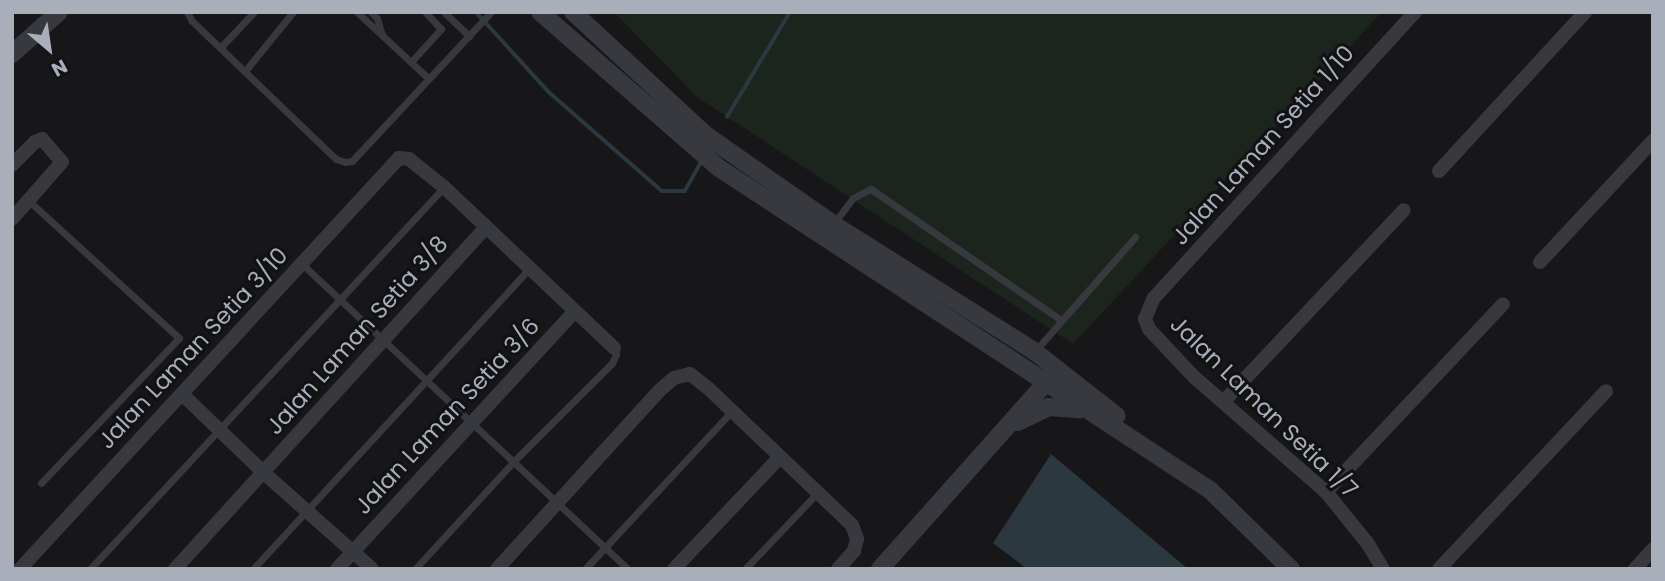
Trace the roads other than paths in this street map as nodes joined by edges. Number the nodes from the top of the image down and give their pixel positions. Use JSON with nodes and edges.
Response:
{"nodes":[{"id":1,"x":59,"y":12,"type":"edge"},
{"id":2,"x":187,"y":12,"type":"edge"},
{"id":3,"x":254,"y":12,"type":"edge"},
{"id":4,"x":293,"y":12,"type":"edge"},
{"id":5,"x":357,"y":12,"type":"edge"},
{"id":6,"x":371,"y":12,"type":"edge"},
{"id":7,"x":425,"y":12,"type":"edge"},
{"id":8,"x":444,"y":12,"type":"edge"},
{"id":9,"x":540,"y":12,"type":"edge"},
{"id":10,"x":573,"y":12,"type":"edge"},
{"id":11,"x":1415,"y":12,"type":"edge"},
{"id":12,"x":1585,"y":12,"type":"edge"},
{"id":13,"x":490,"y":13,"type":"edge"},
{"id":14,"x":382,"y":36,"type":"junction"},
{"id":15,"x":470,"y":36,"type":"junction"},
{"id":16,"x":219,"y":48,"type":"junction"},
{"id":17,"x":12,"y":54,"type":"edge"},
{"id":18,"x":411,"y":62,"type":"junction"},
{"id":19,"x":245,"y":71,"type":"junction"},
{"id":20,"x":429,"y":79,"type":"junction"},
{"id":21,"x":1653,"y":141,"type":"edge"},
{"id":22,"x":12,"y":165,"type":"edge"},
{"id":23,"x":1439,"y":172,"type":"dead end"},
{"id":24,"x":444,"y":187,"type":"junction"},
{"id":25,"x":29,"y":201,"type":"junction"},
{"id":26,"x":1404,"y":210,"type":"dead end"},
{"id":27,"x":12,"y":219,"type":"edge"},
{"id":28,"x":834,"y":223,"type":"junction"},
{"id":29,"x":485,"y":228,"type":"junction"},
{"id":30,"x":1135,"y":237,"type":"dead end"},
{"id":31,"x":1540,"y":262,"type":"dead end"},
{"id":32,"x":302,"y":264,"type":"junction"},
{"id":33,"x":530,"y":268,"type":"junction"},
{"id":34,"x":341,"y":300,"type":"junction"},
{"id":35,"x":1503,"y":304,"type":"dead end"},
{"id":36,"x":1147,"y":310,"type":"joint"},
{"id":37,"x":574,"y":312,"type":"junction"},
{"id":38,"x":1061,"y":320,"type":"junction"},
{"id":39,"x":383,"y":340,"type":"junction"},
{"id":40,"x":614,"y":348,"type":"joint"},
{"id":41,"x":1034,"y":351,"type":"junction"},
{"id":42,"x":1058,"y":370,"type":"junction"},
{"id":43,"x":426,"y":381,"type":"junction"},
{"id":44,"x":1045,"y":384,"type":"junction"},
{"id":45,"x":1606,"y":391,"type":"dead end"},
{"id":46,"x":182,"y":394,"type":"junction"},
{"id":47,"x":1224,"y":401,"type":"junction"},
{"id":48,"x":733,"y":411,"type":"junction"},
{"id":49,"x":1094,"y":413,"type":"junction"},
{"id":50,"x":471,"y":423,"type":"junction"},
{"id":51,"x":219,"y":428,"type":"junction"},
{"id":52,"x":1003,"y":432,"type":"junction"},
{"id":53,"x":780,"y":457,"type":"junction"},
{"id":54,"x":514,"y":461,"type":"junction"},
{"id":55,"x":264,"y":473,"type":"junction"},
{"id":56,"x":41,"y":483,"type":"dead end"},
{"id":57,"x":818,"y":492,"type":"junction"},
{"id":58,"x":1326,"y":492,"type":"junction"},
{"id":59,"x":559,"y":502,"type":"junction"},
{"id":60,"x":307,"y":510,"type":"junction"},
{"id":61,"x":604,"y":548,"type":"junction"},
{"id":62,"x":1653,"y":550,"type":"edge"},
{"id":63,"x":353,"y":551,"type":"junction"},
{"id":64,"x":20,"y":569,"type":"edge"},
{"id":65,"x":90,"y":569,"type":"edge"},
{"id":66,"x":175,"y":569,"type":"edge"},
{"id":67,"x":253,"y":569,"type":"edge"},
{"id":68,"x":337,"y":569,"type":"edge"},
{"id":69,"x":372,"y":569,"type":"edge"},
{"id":70,"x":415,"y":569,"type":"edge"},
{"id":71,"x":497,"y":569,"type":"edge"},
{"id":72,"x":585,"y":569,"type":"edge"},
{"id":73,"x":628,"y":569,"type":"edge"},
{"id":74,"x":674,"y":569,"type":"edge"},
{"id":75,"x":746,"y":569,"type":"edge"},
{"id":76,"x":838,"y":569,"type":"edge"},
{"id":77,"x":880,"y":569,"type":"edge"},
{"id":78,"x":1292,"y":569,"type":"edge"},
{"id":79,"x":1303,"y":569,"type":"edge"},
{"id":80,"x":1383,"y":569,"type":"edge"},
{"id":81,"x":1439,"y":569,"type":"edge"},
{"id":82,"x":1634,"y":569,"type":"edge"}],
"edges":[{"from":1,"to":17,"type":"street"},
{"from":2,"to":16,"type":"lane"},
{"from":3,"to":16,"type":"lane"},
{"from":4,"to":19,"type":"lane"},
{"from":5,"to":14,"type":"lane"},
{"from":6,"to":14,"type":"lane"},
{"from":7,"to":18,"type":"lane"},
{"from":8,"to":15,"type":"lane"},
{"from":9,"to":44,"type":"street"},
{"from":10,"to":28,"type":"street"},
{"from":11,"to":36,"type":"street","name":"Jalan Laman Setia 1/10"},
{"from":12,"to":23,"type":"street"},
{"from":13,"to":15,"type":"lane"},
{"from":14,"to":18,"type":"lane"},
{"from":15,"to":20,"type":"lane"},
{"from":16,"to":19,"type":"lane"},
{"from":18,"to":20,"type":"lane"},
{"from":19,"to":20,"type":"lane"},
{"from":21,"to":31,"type":"street"},
{"from":22,"to":25,"type":"street"},
{"from":24,"to":29,"type":"street"},
{"from":24,"to":32,"type":"street","name":"Jalan Laman Setia 3/10"},
{"from":24,"to":34,"type":"lane"},
{"from":25,"to":27,"type":"street"},
{"from":25,"to":56,"type":"lane"},
{"from":26,"to":47,"type":"street"},
{"from":28,"to":38,"type":"lane"},
{"from":28,"to":41,"type":"street"},
{"from":29,"to":33,"type":"street"},
{"from":29,"to":39,"type":"street","name":"Jalan Laman Setia 3/8"},
{"from":30,"to":38,"type":"lane"},
{"from":32,"to":34,"type":"lane"},
{"from":32,"to":46,"type":"street","name":"Jalan Laman Setia 3/10"},
{"from":33,"to":37,"type":"street"},
{"from":33,"to":43,"type":"lane"},
{"from":34,"to":39,"type":"lane"},
{"from":34,"to":51,"type":"lane"},
{"from":35,"to":58,"type":"street"},
{"from":36,"to":47,"type":"street","name":"Jalan Laman Setia 1/7"},
{"from":37,"to":40,"type":"street"},
{"from":37,"to":50,"type":"street","name":"Jalan Laman Setia 3/6"},
{"from":38,"to":41,"type":"lane"},
{"from":39,"to":43,"type":"lane"},
{"from":39,"to":55,"type":"street","name":"Jalan Laman Setia 3/8"},
{"from":40,"to":54,"type":"lane"},
{"from":41,"to":42,"type":"street"},
{"from":42,"to":44,"type":"street"},
{"from":42,"to":79,"type":"street"},
{"from":43,"to":50,"type":"lane"},
{"from":43,"to":60,"type":"lane"},
{"from":44,"to":49,"type":"street"},
{"from":44,"to":52,"type":"street"},
{"from":45,"to":81,"type":"street"},
{"from":46,"to":51,"type":"street"},
{"from":46,"to":64,"type":"street","name":"Jalan Laman Setia 3/10"},
{"from":47,"to":58,"type":"street","name":"Jalan Laman Setia 1/7"},
{"from":48,"to":53,"type":"street"},
{"from":48,"to":59,"type":"street"},
{"from":48,"to":61,"type":"lane"},
{"from":49,"to":52,"type":"street"},
{"from":49,"to":78,"type":"street"},
{"from":50,"to":54,"type":"lane"},
{"from":50,"to":63,"type":"street","name":"Jalan Laman Setia 3/6"},
{"from":51,"to":55,"type":"street"},
{"from":51,"to":65,"type":"lane"},
{"from":52,"to":77,"type":"street"},
{"from":53,"to":57,"type":"street"},
{"from":53,"to":74,"type":"street"},
{"from":54,"to":59,"type":"lane"},
{"from":54,"to":70,"type":"lane"},
{"from":55,"to":60,"type":"street"},
{"from":55,"to":66,"type":"street","name":"Jalan Laman Setia 3/8"},
{"from":57,"to":75,"type":"lane"},
{"from":57,"to":76,"type":"street"},
{"from":58,"to":80,"type":"street","name":"Jalan Laman Setia 1/7"},
{"from":59,"to":61,"type":"lane"},
{"from":59,"to":71,"type":"street"},
{"from":60,"to":63,"type":"street"},
{"from":60,"to":67,"type":"lane"},
{"from":61,"to":72,"type":"lane"},
{"from":61,"to":73,"type":"lane"},
{"from":62,"to":82,"type":"street"},
{"from":63,"to":68,"type":"street","name":"Jalan Laman Setia 3/6"},
{"from":63,"to":69,"type":"street"}]}
